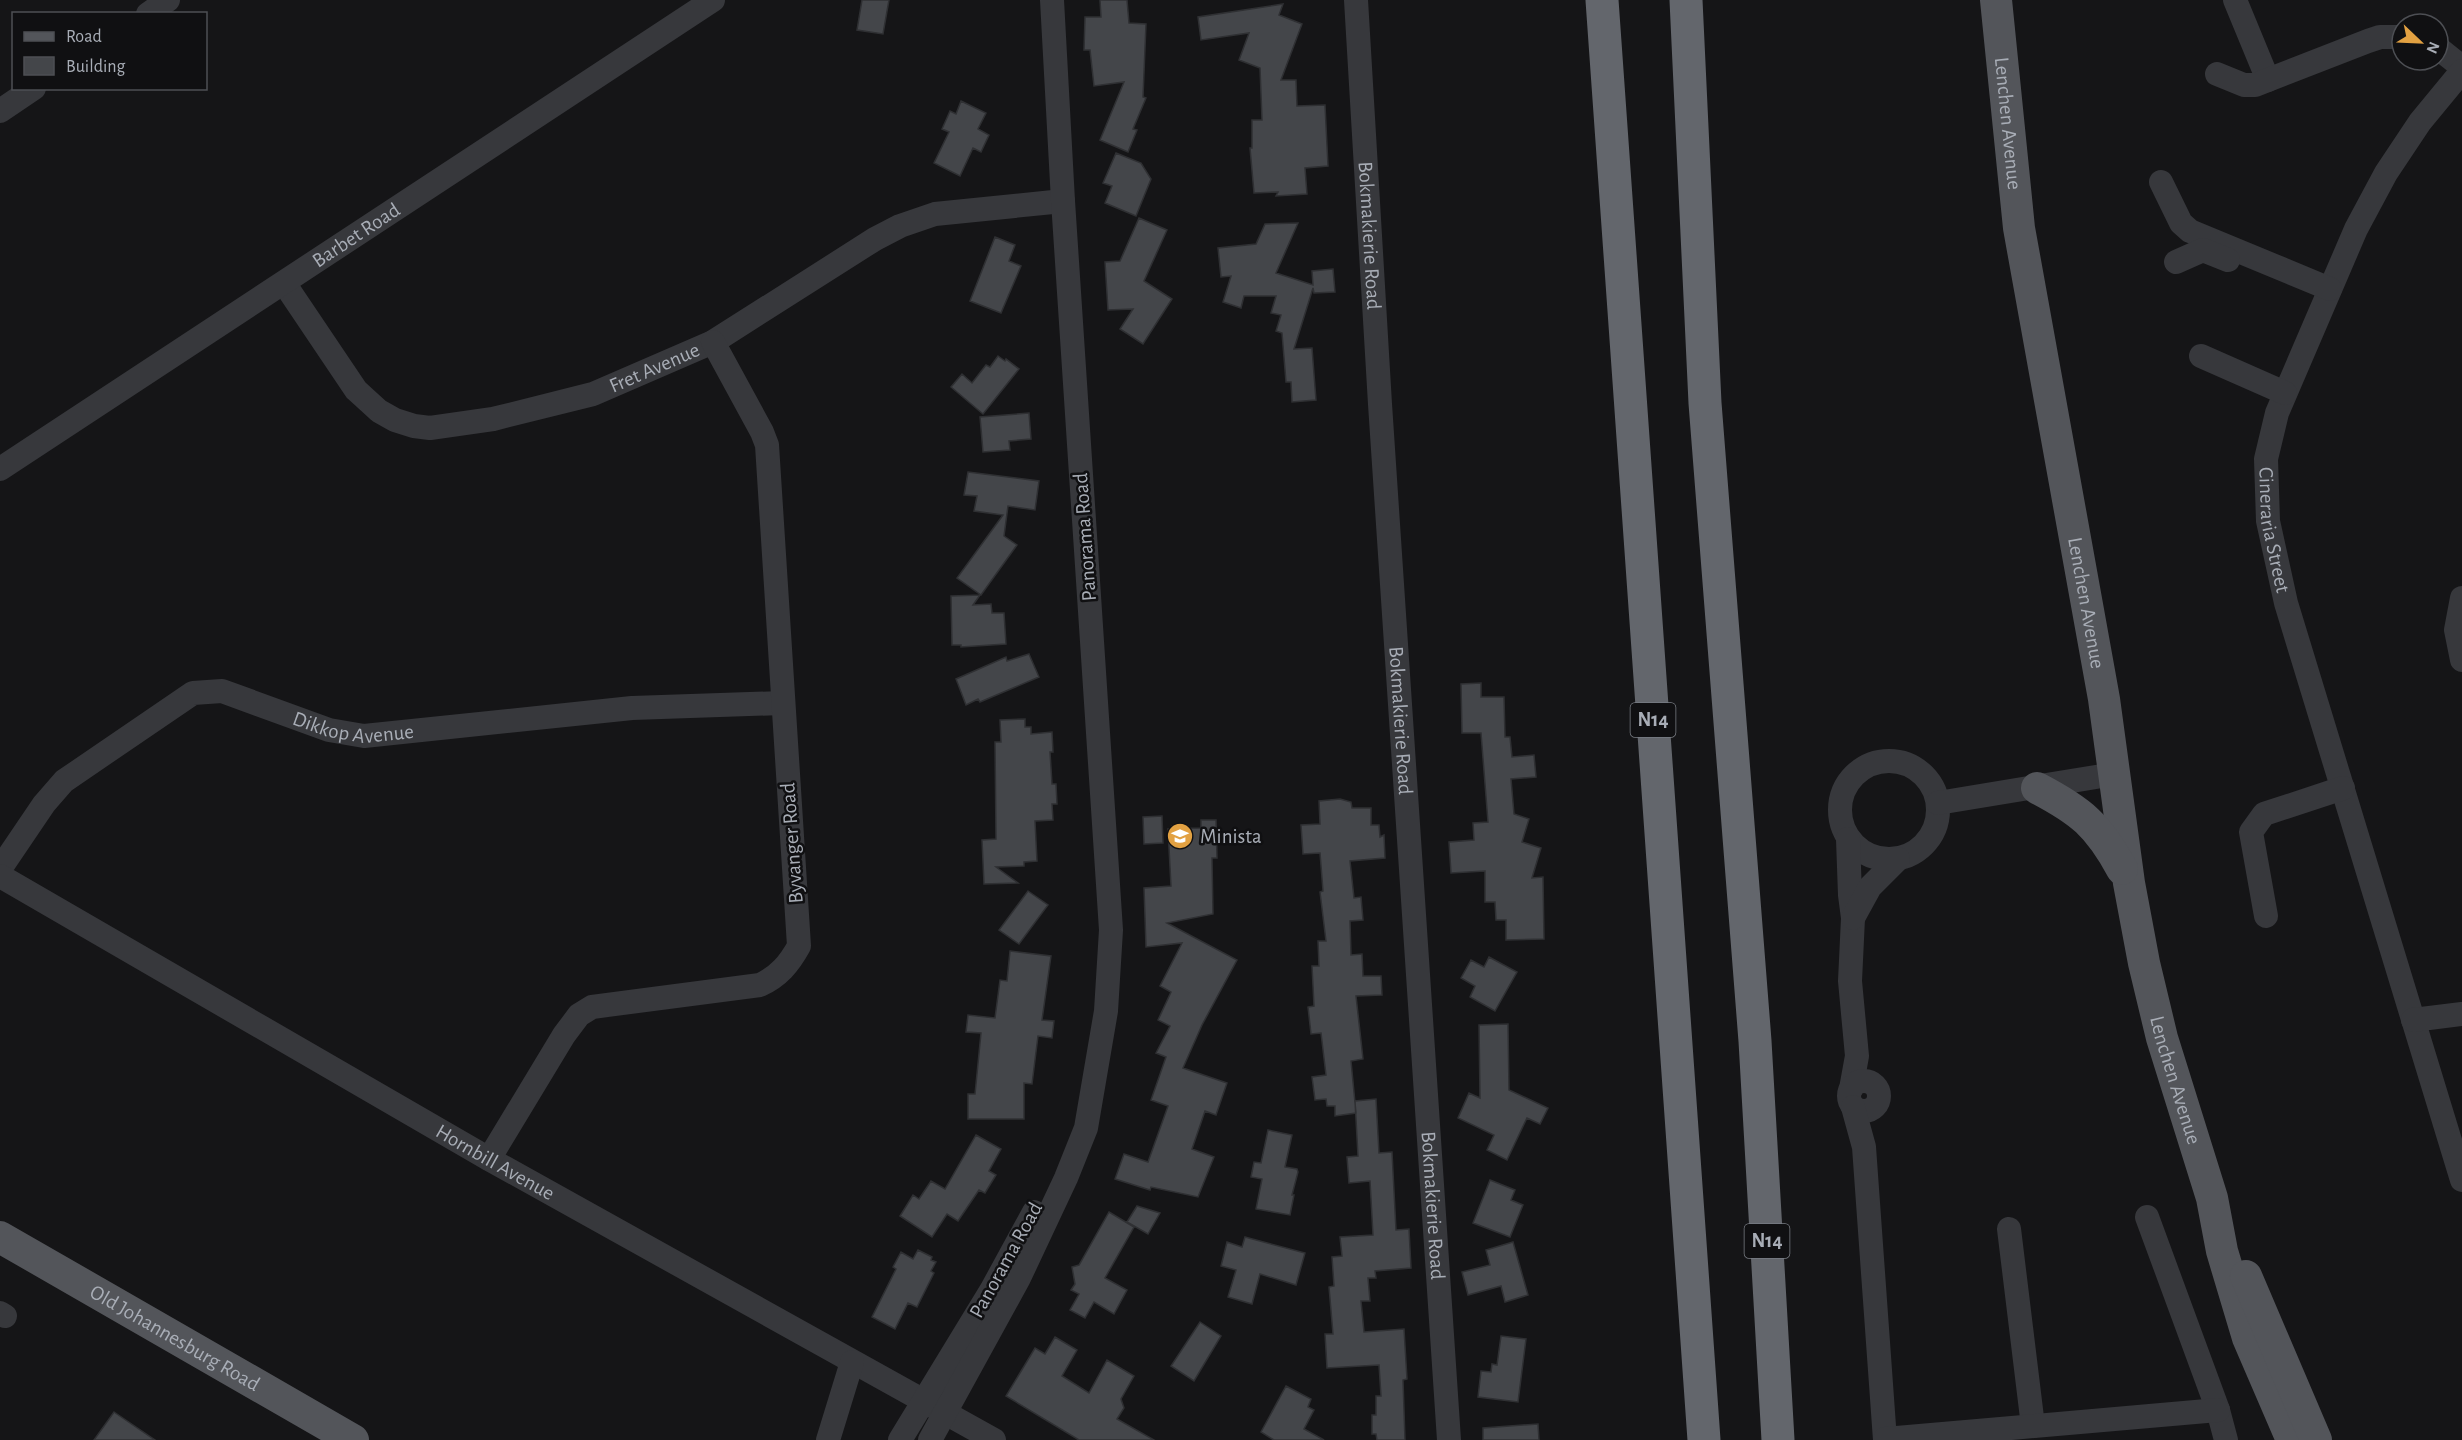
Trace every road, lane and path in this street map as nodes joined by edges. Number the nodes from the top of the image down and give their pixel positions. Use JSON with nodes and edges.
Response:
{"nodes":[{"id":1,"x":168,"y":0,"type":"edge"},
{"id":2,"x":713,"y":0,"type":"edge"},
{"id":3,"x":1052,"y":0,"type":"edge"},
{"id":4,"x":1356,"y":0,"type":"edge"},
{"id":5,"x":1602,"y":0,"type":"edge"},
{"id":6,"x":1686,"y":0,"type":"edge"},
{"id":7,"x":1996,"y":0,"type":"edge"},
{"id":8,"x":2235,"y":0,"type":"edge"},
{"id":9,"x":151,"y":12,"type":"edge"},
{"id":10,"x":2390,"y":37,"type":"edge"},
{"id":11,"x":2450,"y":58,"type":"edge"},
{"id":12,"x":2462,"y":69,"type":"edge"},
{"id":13,"x":2217,"y":74,"type":"dead end"},
{"id":14,"x":2268,"y":80,"type":"junction"},
{"id":15,"x":31,"y":90,"type":"edge"},
{"id":16,"x":0,"y":111,"type":"edge"},
{"id":17,"x":2160,"y":182,"type":"dead end"},
{"id":18,"x":1063,"y":201,"type":"junction"},
{"id":19,"x":2176,"y":262,"type":"dead end"},
{"id":20,"x":284,"y":283,"type":"junction"},
{"id":21,"x":2327,"y":295,"type":"junction"},
{"id":22,"x":713,"y":342,"type":"junction"},
{"id":23,"x":2200,"y":356,"type":"dead end"},
{"id":24,"x":2285,"y":393,"type":"junction"},
{"id":25,"x":0,"y":470,"type":"edge"},
{"id":26,"x":2462,"y":598,"type":"edge"},
{"id":27,"x":2462,"y":660,"type":"edge"},
{"id":28,"x":782,"y":703,"type":"junction"},
{"id":29,"x":2114,"y":774,"type":"junction"},
{"id":30,"x":2037,"y":788,"type":"junction"},
{"id":31,"x":2343,"y":788,"type":"junction"},
{"id":32,"x":1938,"y":803,"type":"junction"},
{"id":33,"x":1848,"y":839,"type":"junction"},
{"id":34,"x":1898,"y":859,"type":"junction"},
{"id":35,"x":0,"y":869,"type":"edge"},
{"id":36,"x":0,"y":876,"type":"edge"},
{"id":37,"x":2129,"y":883,"type":"junction"},
{"id":38,"x":2266,"y":916,"type":"dead end"},
{"id":39,"x":1853,"y":918,"type":"junction"},
{"id":40,"x":2462,"y":1014,"type":"edge"},
{"id":41,"x":2413,"y":1020,"type":"junction"},
{"id":42,"x":1857,"y":1056,"type":"junction"},
{"id":43,"x":1095,"y":1072,"type":"junction"},
{"id":44,"x":1877,"y":1094,"type":"junction"},
{"id":45,"x":1852,"y":1098,"type":"junction"},
{"id":46,"x":1864,"y":1147,"type":"junction"},
{"id":47,"x":489,"y":1159,"type":"junction"},
{"id":48,"x":2462,"y":1180,"type":"edge"},
{"id":49,"x":2212,"y":1198,"type":"junction"},
{"id":50,"x":2147,"y":1217,"type":"dead end"},
{"id":51,"x":2009,"y":1229,"type":"dead end"},
{"id":52,"x":0,"y":1237,"type":"edge"},
{"id":53,"x":852,"y":1362,"type":"junction"},
{"id":54,"x":923,"y":1401,"type":"junction"},
{"id":55,"x":2218,"y":1410,"type":"junction"},
{"id":56,"x":947,"y":1413,"type":"junction"},
{"id":57,"x":2032,"y":1426,"type":"junction"},
{"id":58,"x":353,"y":1440,"type":"edge"},
{"id":59,"x":828,"y":1440,"type":"edge"},
{"id":60,"x":900,"y":1440,"type":"edge"},
{"id":61,"x":930,"y":1440,"type":"edge"},
{"id":62,"x":994,"y":1440,"type":"edge"},
{"id":63,"x":1449,"y":1440,"type":"edge"},
{"id":64,"x":1704,"y":1440,"type":"edge"},
{"id":65,"x":1778,"y":1440,"type":"edge"},
{"id":66,"x":1885,"y":1440,"type":"edge"},
{"id":67,"x":2226,"y":1440,"type":"edge"},
{"id":68,"x":2292,"y":1440,"type":"edge"},
{"id":69,"x":2316,"y":1440,"type":"edge"}],
"edges":[{"from":1,"to":9,"type":"street"},
{"from":2,"to":20,"type":"street","name":"Barbet Road"},
{"from":3,"to":18,"type":"street","name":"Panorama Road"},
{"from":4,"to":63,"type":"street","name":"Bokmakierie Road"},
{"from":5,"to":64,"type":"highway","number":"N14"},
{"from":6,"to":65,"type":"highway","number":"N14"},
{"from":7,"to":29,"type":"main road","name":"Lenchen Avenue"},
{"from":8,"to":14,"type":"street"},
{"from":10,"to":14,"type":"street"},
{"from":11,"to":12,"type":"street"},
{"from":12,"to":21,"type":"street","name":"Cineraria Street"},
{"from":13,"to":14,"type":"street"},
{"from":15,"to":16,"type":"street"},
{"from":17,"to":21,"type":"street"},
{"from":18,"to":22,"type":"street","name":"Fret Avenue"},
{"from":18,"to":43,"type":"street","name":"Panorama Road"},
{"from":19,"to":21,"type":"street"},
{"from":20,"to":22,"type":"street","name":"Fret Avenue"},
{"from":20,"to":25,"type":"street","name":"Barbet Road"},
{"from":21,"to":24,"type":"street","name":"Cineraria Street"},
{"from":22,"to":28,"type":"street","name":"Byvanger Road"},
{"from":23,"to":24,"type":"street"},
{"from":24,"to":31,"type":"street","name":"Cineraria Street"},
{"from":26,"to":27,"type":"street"},
{"from":28,"to":35,"type":"street","name":"Dikkop Avenue"},
{"from":28,"to":47,"type":"street","name":"Byvanger Road"},
{"from":29,"to":30,"type":"street"},
{"from":29,"to":37,"type":"main road","name":"Lenchen Avenue"},
{"from":30,"to":32,"type":"street"},
{"from":30,"to":37,"type":"main road"},
{"from":31,"to":38,"type":"street"},
{"from":31,"to":41,"type":"street","name":"Cineraria Street"},
{"from":32,"to":33,"type":"street"},
{"from":32,"to":34,"type":"street"},
{"from":33,"to":34,"type":"street"},
{"from":33,"to":39,"type":"street"},
{"from":34,"to":39,"type":"street"},
{"from":36,"to":47,"type":"street","name":"Hornbill Avenue"},
{"from":37,"to":49,"type":"main road","name":"Lenchen Avenue"},
{"from":39,"to":42,"type":"street"},
{"from":40,"to":41,"type":"street"},
{"from":41,"to":48,"type":"street","name":"Cineraria Street"},
{"from":42,"to":44,"type":"street"},
{"from":42,"to":45,"type":"street"},
{"from":43,"to":54,"type":"street","name":"Panorama Road"},
{"from":43,"to":56,"type":"street","name":"Panorama Road"},
{"from":44,"to":45,"type":"street"},
{"from":44,"to":46,"type":"street"},
{"from":45,"to":46,"type":"street"},
{"from":46,"to":66,"type":"street"},
{"from":47,"to":53,"type":"street","name":"Hornbill Avenue"},
{"from":49,"to":68,"type":"main road","name":"Lenchen Avenue"},
{"from":49,"to":69,"type":"main road","name":"Lenchen Avenue"},
{"from":50,"to":55,"type":"street"},
{"from":51,"to":57,"type":"street"},
{"from":52,"to":58,"type":"main road","name":"Old Johannesburg Road"},
{"from":53,"to":54,"type":"street","name":"Hornbill Avenue"},
{"from":53,"to":59,"type":"street"},
{"from":54,"to":56,"type":"street","name":"Hornbill Avenue"},
{"from":54,"to":60,"type":"street","name":"Panorama Road"},
{"from":55,"to":57,"type":"street"},
{"from":55,"to":67,"type":"street"},
{"from":56,"to":61,"type":"street","name":"Panorama Road"},
{"from":56,"to":62,"type":"street","name":"Hornbill Avenue"},
{"from":57,"to":66,"type":"street"}]}
